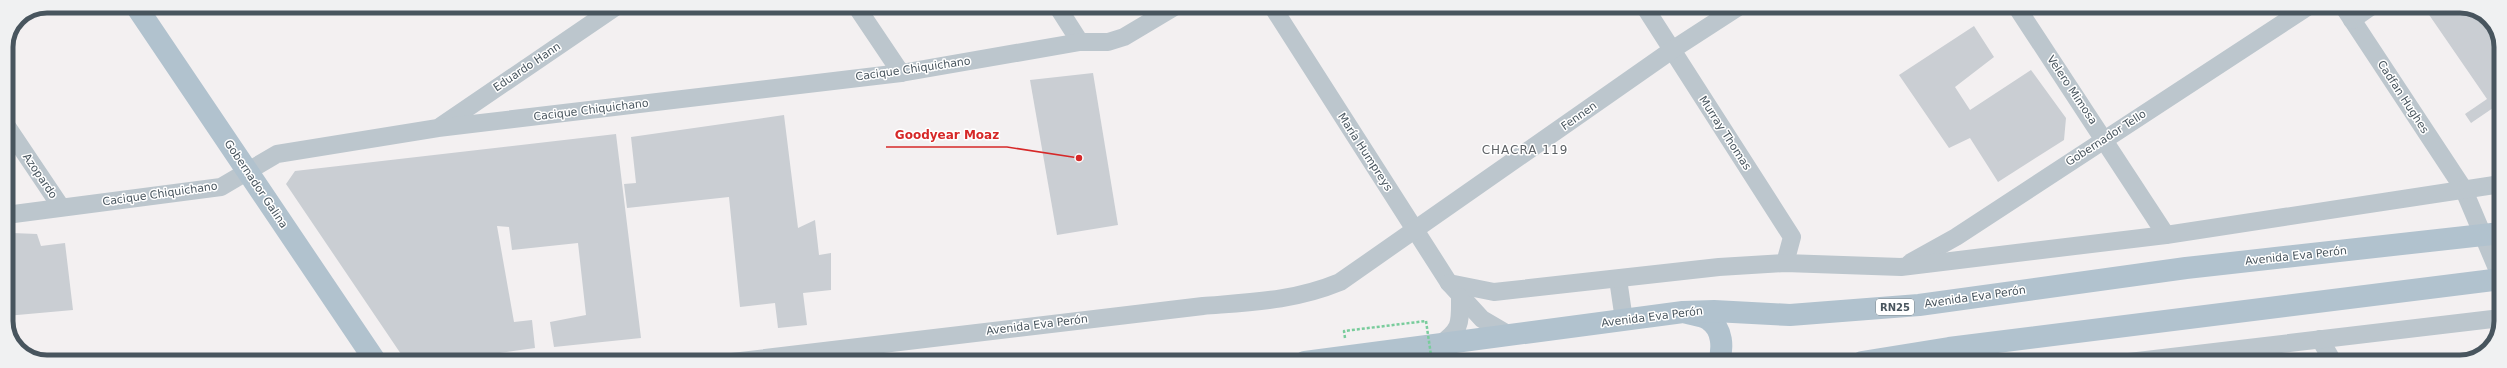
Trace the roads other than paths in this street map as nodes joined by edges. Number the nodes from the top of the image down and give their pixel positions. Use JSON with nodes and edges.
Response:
{"nodes":[{"id":1,"x":141,"y":13,"type":"edge"},
{"id":2,"x":607,"y":13,"type":"edge"},
{"id":3,"x":861,"y":13,"type":"edge"},
{"id":4,"x":1061,"y":13,"type":"edge"},
{"id":5,"x":1164,"y":13,"type":"edge"},
{"id":6,"x":1276,"y":13,"type":"edge"},
{"id":7,"x":1648,"y":13,"type":"edge"},
{"id":8,"x":1729,"y":13,"type":"edge"},
{"id":9,"x":2021,"y":13,"type":"edge"},
{"id":10,"x":2298,"y":13,"type":"edge"},
{"id":11,"x":2348,"y":13,"type":"edge"},
{"id":12,"x":1080,"y":42,"type":"junction"},
{"id":13,"x":1672,"y":50,"type":"junction"},
{"id":14,"x":901,"y":73,"type":"junction"},
{"id":15,"x":438,"y":128,"type":"junction"},
{"id":16,"x":13,"y":136,"type":"edge"},
{"id":17,"x":2104,"y":138,"type":"junction"},
{"id":18,"x":248,"y":171,"type":"junction"},
{"id":19,"x":2494,"y":185,"type":"edge"},
{"id":20,"x":2463,"y":188,"type":"junction"},
{"id":21,"x":61,"y":208,"type":"junction"},
{"id":22,"x":13,"y":214,"type":"edge"},
{"id":23,"x":1416,"y":230,"type":"junction"},
{"id":24,"x":2492,"y":234,"type":"edge"},
{"id":25,"x":2166,"y":235,"type":"junction"},
{"id":26,"x":1785,"y":263,"type":"junction"},
{"id":27,"x":1901,"y":267,"type":"junction"},
{"id":28,"x":1618,"y":279,"type":"junction"},
{"id":29,"x":2494,"y":279,"type":"edge"},
{"id":30,"x":1340,"y":282,"type":"joint"},
{"id":31,"x":1454,"y":290,"type":"junction"},
{"id":32,"x":1683,"y":312,"type":"junction"},
{"id":33,"x":2494,"y":319,"type":"edge"},
{"id":34,"x":1624,"y":320,"type":"junction"},
{"id":35,"x":1511,"y":336,"type":"junction"},
{"id":36,"x":2320,"y":339,"type":"junction"},
{"id":37,"x":1423,"y":354,"type":"edge"},
{"id":38,"x":371,"y":355,"type":"edge"},
{"id":39,"x":791,"y":355,"type":"edge"},
{"id":40,"x":1408,"y":355,"type":"edge"},
{"id":41,"x":1721,"y":355,"type":"edge"},
{"id":42,"x":1906,"y":355,"type":"edge"},
{"id":43,"x":2223,"y":355,"type":"edge"},
{"id":44,"x":2325,"y":355,"type":"edge"}],
"edges":[{"from":1,"to":18,"type":"main road","name":"Gobernador Galina"},
{"from":2,"to":15,"type":"street","name":"Eduardo Hann"},
{"from":3,"to":14,"type":"street"},
{"from":4,"to":12,"type":"street"},
{"from":5,"to":12,"type":"street","name":"Cacique Chiquichano"},
{"from":6,"to":23,"type":"street","name":"María Humpreys"},
{"from":7,"to":13,"type":"street","name":"Murray Thomas"},
{"from":8,"to":13,"type":"street","name":"Fennen"},
{"from":9,"to":17,"type":"street","name":"Velero Mimosa"},
{"from":10,"to":17,"type":"street","name":"Gobernador Tello"},
{"from":11,"to":20,"type":"street","name":"Cadfan Hughes"},
{"from":12,"to":14,"type":"street","name":"Cacique Chiquichano"},
{"from":13,"to":23,"type":"street","name":"Fennen"},
{"from":13,"to":26,"type":"street","name":"Murray Thomas"},
{"from":14,"to":15,"type":"street","name":"Cacique Chiquichano"},
{"from":15,"to":18,"type":"street","name":"Cacique Chiquichano"},
{"from":16,"to":21,"type":"street","name":"Azopardo"},
{"from":17,"to":25,"type":"street","name":"Velero Mimosa"},
{"from":17,"to":27,"type":"street","name":"Gobernador Tello"},
{"from":18,"to":21,"type":"street","name":"Cacique Chiquichano"},
{"from":18,"to":38,"type":"main road","name":"Gobernador Galina"},
{"from":19,"to":20,"type":"street"},
{"from":20,"to":24,"type":"street","name":"Cadfan Hughes"},
{"from":20,"to":25,"type":"street"},
{"from":21,"to":22,"type":"street","name":"Cacique Chiquichano"},
{"from":23,"to":30,"type":"street","name":"Fennen"},
{"from":23,"to":31,"type":"street","name":"María Humpreys"},
{"from":24,"to":32,"type":"main road","name":"Avenida Eva Perón","number":"RN25"},
{"from":25,"to":27,"type":"street"},
{"from":26,"to":27,"type":"street"},
{"from":26,"to":28,"type":"street"},
{"from":28,"to":31,"type":"street"},
{"from":28,"to":34,"type":"street"},
{"from":29,"to":42,"type":"main road"},
{"from":30,"to":39,"type":"street","name":"Avenida Eva Perón"},
{"from":31,"to":35,"type":"street","name":"María Humpreys"},
{"from":31,"to":37,"type":"street"},
{"from":32,"to":34,"type":"main road","name":"Avenida Eva Perón","number":"RN25"},
{"from":32,"to":41,"type":"main road"},
{"from":33,"to":36,"type":"street"},
{"from":34,"to":35,"type":"main road","name":"Avenida Eva Perón","number":"RN25"},
{"from":35,"to":37,"type":"main road","name":"Avenida Eva Perón","number":"RN25"},
{"from":36,"to":43,"type":"street"},
{"from":36,"to":44,"type":"street"},
{"from":37,"to":40,"type":"main road","name":"Avenida Eva Perón","number":"RN25"}]}
